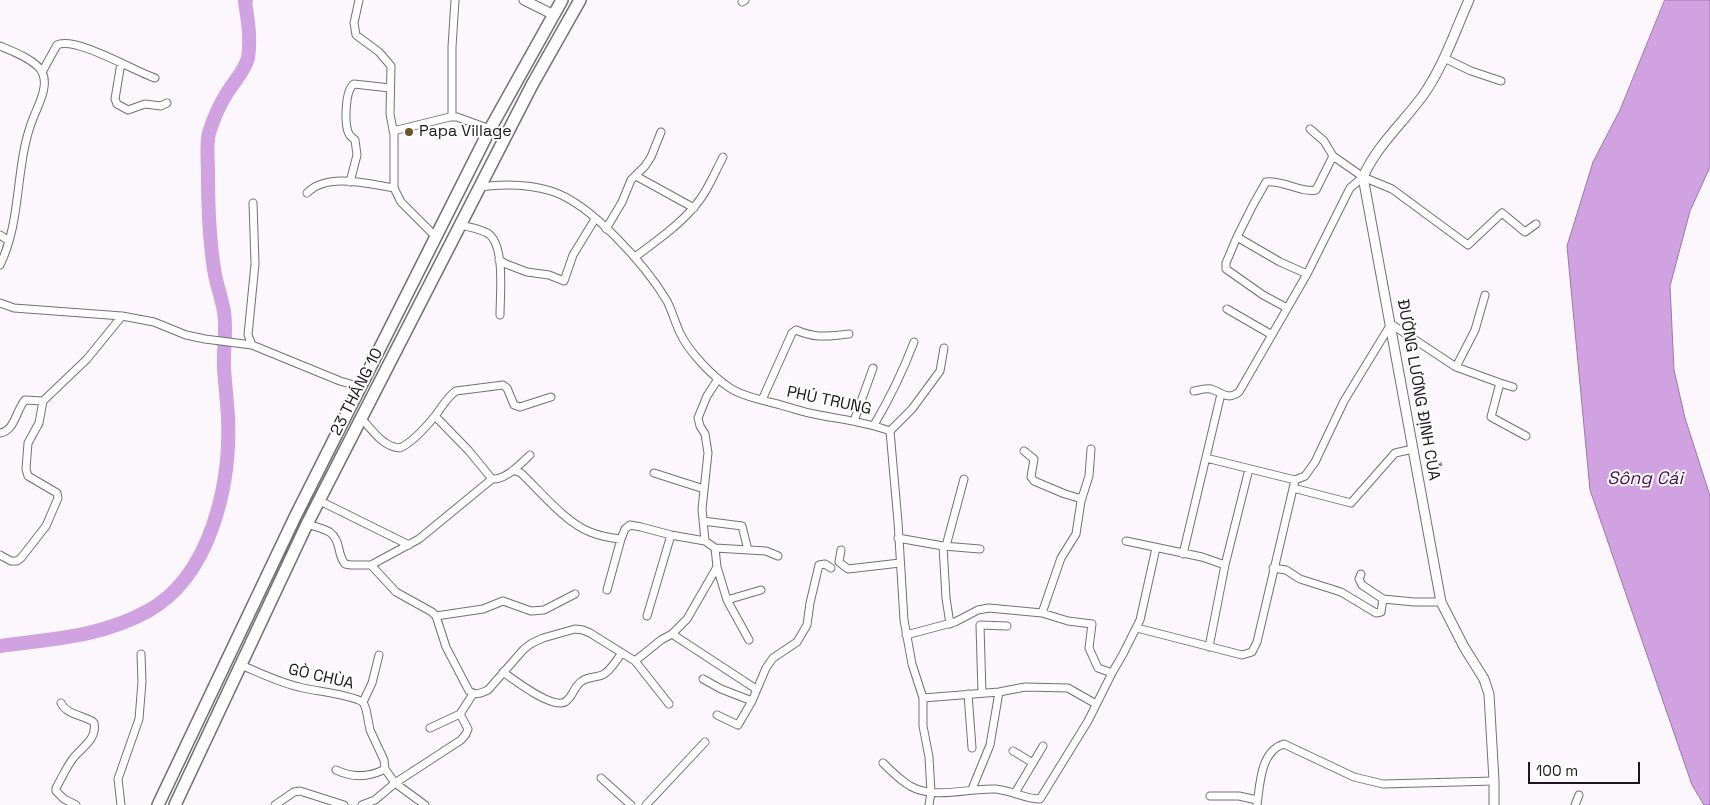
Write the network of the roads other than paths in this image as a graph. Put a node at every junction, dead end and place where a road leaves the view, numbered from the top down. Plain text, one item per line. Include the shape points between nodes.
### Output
1 (359, 0) edge
2 (455, 0) edge
3 (524, 0) edge
4 (562, 0) edge
5 (580, 0) edge
6 (1469, 0) edge
7 (554, 15) junction
8 (568, 22) junction
9 (0, 46) edge
10 (1444, 58) junction
11 (121, 63) junction
12 (42, 72) junction
13 (155, 78) dead end
14 (1501, 81) dead end
15 (390, 88) junction
16 (167, 103) dead end
17 (452, 117) junction
18 (490, 129) junction
19 (1310, 129) dead end
20 (393, 130) junction
21 (661, 132) dead end
22 (1332, 156) junction
23 (723, 157) dead end
24 (636, 176) junction
25 (1362, 177) junction
26 (350, 182) junction
27 (479, 187) junction
28 (394, 188) junction
29 (308, 193) dead end
30 (253, 203) dead end
31 (694, 208) junction
32 (595, 219) junction
33 (1536, 224) dead end
34 (460, 225) junction
35 (606, 229) junction
36 (0, 235) edge
37 (436, 237) junction
38 (1237, 237) junction
39 (9, 240) junction
40 (635, 256) junction
41 (499, 260) junction
42 (0, 265) edge
43 (1306, 274) junction
44 (1485, 295) dead end
45 (0, 303) edge
46 (1288, 308) junction
47 (1227, 309) dead end
48 (500, 315) dead end
49 (122, 316) junction
50 (1391, 324) junction
51 (849, 334) dead end
52 (1272, 335) junction
53 (914, 342) dead end
54 (252, 345) junction
55 (944, 348) dead end
56 (1456, 367) junction
57 (873, 368) dead end
58 (718, 379) junction
59 (1500, 383) junction
60 (361, 387) junction
61 (1513, 387) dead end
62 (1194, 391) dead end
63 (375, 394) junction
64 (1220, 394) junction
65 (551, 397) dead end
66 (762, 400) junction
67 (43, 401) junction
68 (434, 416) junction
69 (362, 419) junction
70 (854, 421) junction
71 (874, 424) junction
72 (890, 431) junction
73 (0, 433) edge
74 (1526, 436) dead end
75 (1091, 449) dead end
76 (1413, 449) junction
77 (1024, 450) dead end
78 (530, 455) dead end
79 (1206, 458) junction
80 (1248, 469) junction
81 (513, 470) junction
82 (654, 473) dead end
83 (964, 479) dead end
84 (492, 480) junction
85 (1294, 484) junction
86 (704, 489) junction
87 (1082, 499) junction
88 (320, 501) junction
89 (703, 521) junction
90 (307, 524) junction
91 (670, 535) junction
92 (898, 538) junction
93 (621, 539) junction
94 (705, 541) junction
95 (1126, 541) dead end
96 (409, 545) junction
97 (944, 546) junction
98 (715, 548) junction
99 (1156, 548) junction
100 (980, 549) dead end
101 (748, 550) junction
102 (841, 550) dead end
103 (1183, 554) junction
104 (0, 555) edge
105 (778, 556) dead end
106 (900, 563) junction
107 (1225, 564) junction
108 (371, 565) junction
109 (717, 568) junction
110 (831, 568) dead end
111 (1274, 568) junction
112 (1360, 574) dead end
113 (607, 590) dead end
114 (762, 590) dead end
115 (575, 594) dead end
116 (1383, 599) junction
117 (727, 600) junction
118 (1441, 602) junction
119 (1042, 613) junction
120 (436, 616) junction
121 (647, 616) dead end
122 (950, 624) junction
123 (1007, 626) dead end
124 (1137, 628) junction
125 (672, 634) junction
126 (906, 635) junction
127 (749, 640) dead end
128 (1209, 647) junction
129 (622, 653) junction
130 (141, 654) dead end
131 (379, 655) dead end
132 (635, 661) junction
133 (241, 665) junction
134 (503, 672) junction
135 (1112, 673) junction
136 (703, 679) dead end
137 (756, 689) junction
138 (999, 692) junction
139 (982, 693) junction
140 (473, 694) junction
141 (968, 694) junction
142 (923, 698) junction
143 (752, 701) junction
144 (363, 702) junction
145 (60, 703) dead end
146 (669, 704) dead end
147 (1096, 704) junction
148 (460, 714) junction
149 (717, 714) dead end
150 (430, 728) dead end
151 (705, 742) dead end
152 (1043, 746) dead end
153 (972, 748) dead end
154 (1013, 751) dead end
155 (883, 763) dead end
156 (1033, 763) junction
157 (385, 769) junction
158 (336, 770) dead end
159 (601, 778) dead end
160 (1494, 780) junction
161 (395, 783) junction
162 (972, 789) junction
163 (931, 792) junction
164 (1015, 793) junction
165 (1579, 795) dead end
166 (1210, 796) dead end
167 (1257, 802) edge
168 (76, 805) edge
169 (121, 805) edge
170 (158, 805) edge
171 (175, 805) edge
172 (275, 805) edge
173 (344, 805) edge
174 (362, 805) edge
175 (425, 805) edge
176 (632, 805) edge
177 (646, 805) edge
178 (929, 805) edge
179 (1494, 805) edge
180 (1575, 805) edge

1 - 15 street via 354,31 389,62 392,73
2 - 17 street
3 - 7 street
4 - 7 main road, 23 THÁNG 10
5 - 8 main road, 23 THÁNG 10
6 - 10 street
7 - 8 main road
7 - 18 main road, 23 THÁNG 10
8 - 27 main road, 23 THÁNG 10
9 - 12 street via 26,58
10 - 14 street
10 - 25 street via 1423,95 1377,151
11 - 12 street via 80,46 60,44
11 - 13 street
11 - 16 street via 117,104 128,110 145,104 161,106
12 - 39 street via 43,94 29,131
15 - 20 street
15 - 26 street via 354,84 349,89 346,101 348,130 355,140 357,155
17 - 18 street
17 - 20 street
18 - 37 main road, 23 THÁNG 10
19 - 22 street via 1324,141
20 - 28 street
21 - 24 street via 651,157
22 - 25 street
22 - 38 street via 1316,190 1266,182
23 - 31 street
24 - 31 street
24 - 35 street
25 - 33 street via 1392,189 1468,245 1502,213 1525,232
25 - 43 street via 1350,188
25 - 50 street, ĐƯỜNG LƯƠNG ĐỊNH CỦA
26 - 28 street
26 - 29 street via 328,181
27 - 32 street, PHÚ TRUNG via 527,186 553,191
27 - 34 main road, 23 THÁNG 10
28 - 37 street via 401,202
30 - 54 street via 255,264 248,335
31 - 40 street
32 - 35 street, PHÚ TRUNG
32 - 41 street via 572,255 564,281 527,272
34 - 41 street via 491,236
34 - 63 main road, 23 THÁNG 10
35 - 40 street, PHÚ TRUNG
36 - 39 street
37 - 60 main road, 23 THÁNG 10
38 - 43 street
38 - 46 street via 1226,269
39 - 42 street
40 - 58 street, PHÚ TRUNG via 666,300 688,347
41 - 48 street
43 - 46 street
44 - 56 street via 1475,330
45 - 49 street via 14,308
46 - 52 street
47 - 52 street
49 - 54 street via 154,322 205,340
49 - 67 street via 87,359
50 - 56 street
50 - 76 street, ĐƯỜNG LƯƠNG ĐỊNH CỦA
50 - 85 street via 1344,401 1315,462
51 - 66 street via 810,336 796,330 792,333
52 - 64 street via 1239,392 1226,397
53 - 71 street via 900,378
54 - 60 street
55 - 72 street via 940,371 912,409
56 - 59 street
57 - 70 street
58 - 66 street, PHÚ TRUNG via 740,394
58 - 86 street via 698,418 708,453
59 - 61 street
59 - 74 street via 1491,417
60 - 63 main road
60 - 170 main road, 23 THÁNG 10 via 295,517
62 - 64 street via 1207,389
63 - 69 main road, 23 THÁNG 10
64 - 79 street
65 - 68 street via 520,407 514,406 503,385 470,388 450,395
66 - 70 street, PHÚ TRUNG via 807,413
67 - 73 street via 25,400 10,429
67 - 104 street via 39,423 28,443 26,469 28,476 57,493 58,498 46,526 17,562
68 - 69 street via 400,448 385,444
68 - 84 street
69 - 88 main road, 23 THÁNG 10
70 - 71 street, PHÚ TRUNG
71 - 72 street, PHÚ TRUNG
72 - 92 street, PHÚ TRUNG
75 - 87 street via 1089,476
76 - 85 street via 1395,453 1351,503
76 - 118 street, ĐƯỜNG LƯƠNG ĐỊNH CỦA
77 - 87 street via 1034,459 1031,477 1034,480
78 - 81 street
79 - 80 street
79 - 103 street
80 - 85 street
80 - 107 street
81 - 84 street via 498,480
81 - 93 street via 521,473 578,526 598,536
82 - 86 street
83 - 97 street
84 - 96 street
85 - 111 street
86 - 89 street
87 - 119 street via 1076,534 1061,558
88 - 90 main road, 23 THÁNG 10
88 - 96 street
89 - 94 street
89 - 101 street via 742,526
90 - 108 street via 336,536 345,564
90 - 133 main road, 23 THÁNG 10
91 - 93 street via 630,525
91 - 94 street
91 - 121 street
92 - 97 street
92 - 106 street, PHÚ TRUNG
93 - 113 street
94 - 98 street
95 - 99 street
96 - 108 street
97 - 100 street
97 - 122 street
98 - 101 street
98 - 109 street
99 - 103 street
99 - 124 street
101 - 105 street via 766,551
102 - 106 street via 839,562 848,568
103 - 107 street
106 - 126 street, PHÚ TRUNG
107 - 128 street
108 - 120 street via 396,592
109 - 117 street
109 - 125 street via 687,619
110 - 137 street via 820,564 807,625 797,642 773,658
111 - 116 street via 1341,592 1376,613 1381,612
111 - 128 street via 1252,652 1242,655
112 - 116 street via 1362,585
114 - 117 street
115 - 120 street via 544,610 531,611 504,601 483,609
116 - 118 street
117 - 127 street
118 - 160 street, ĐƯỜNG LƯƠNG ĐỊNH CỦA via 1484,679 1489,694
119 - 122 street via 989,608
119 - 135 street via 1092,624 1089,648 1098,668
120 - 140 street via 446,647
122 - 126 street
123 - 139 street via 980,626
124 - 128 street
124 - 135 street
125 - 132 street
125 - 137 street
126 - 142 street, PHÚ TRUNG
129 - 132 street
129 - 134 street via 590,633 575,629 532,644
129 - 134 street via 605,674 579,683 566,702 560,703 526,688
130 - 169 street via 139,718 118,779
131 - 144 street
132 - 146 street
133 - 144 street, GÒ CHÙA via 280,682
133 - 171 main road, 23 THÁNG 10
134 - 140 street via 488,690
135 - 147 street
136 - 143 street
137 - 143 street
138 - 139 street
138 - 147 street via 1025,687 1068,688
138 - 162 street via 990,745
139 - 141 street
140 - 148 street
141 - 142 street
141 - 153 street
142 - 163 street, PHÚ TRUNG
143 - 149 street via 738,725
144 - 157 street, GÒ CHÙA
145 - 168 street via 68,711 92,720 95,727 89,743 75,756 56,788 59,795
147 - 164 street via 1040,799
148 - 150 street
148 - 161 street via 468,729 466,734
151 - 177 street
152 - 156 street
154 - 156 street
155 - 163 street via 909,786
156 - 164 street
157 - 158 street via 362,776
157 - 161 street, GÒ CHÙA
159 - 176 street
160 - 167 street via 1383,784 1354,777 1284,744 1272,751 1266,762
160 - 179 street, ĐƯỜNG LƯƠNG ĐỊNH CỦA
161 - 174 street via 375,800
161 - 175 street, GÒ CHÙA
162 - 163 street
162 - 164 street
163 - 178 street, PHÚ TRUNG
165 - 180 street
166 - 167 street via 1239,796
172 - 173 street via 300,791

